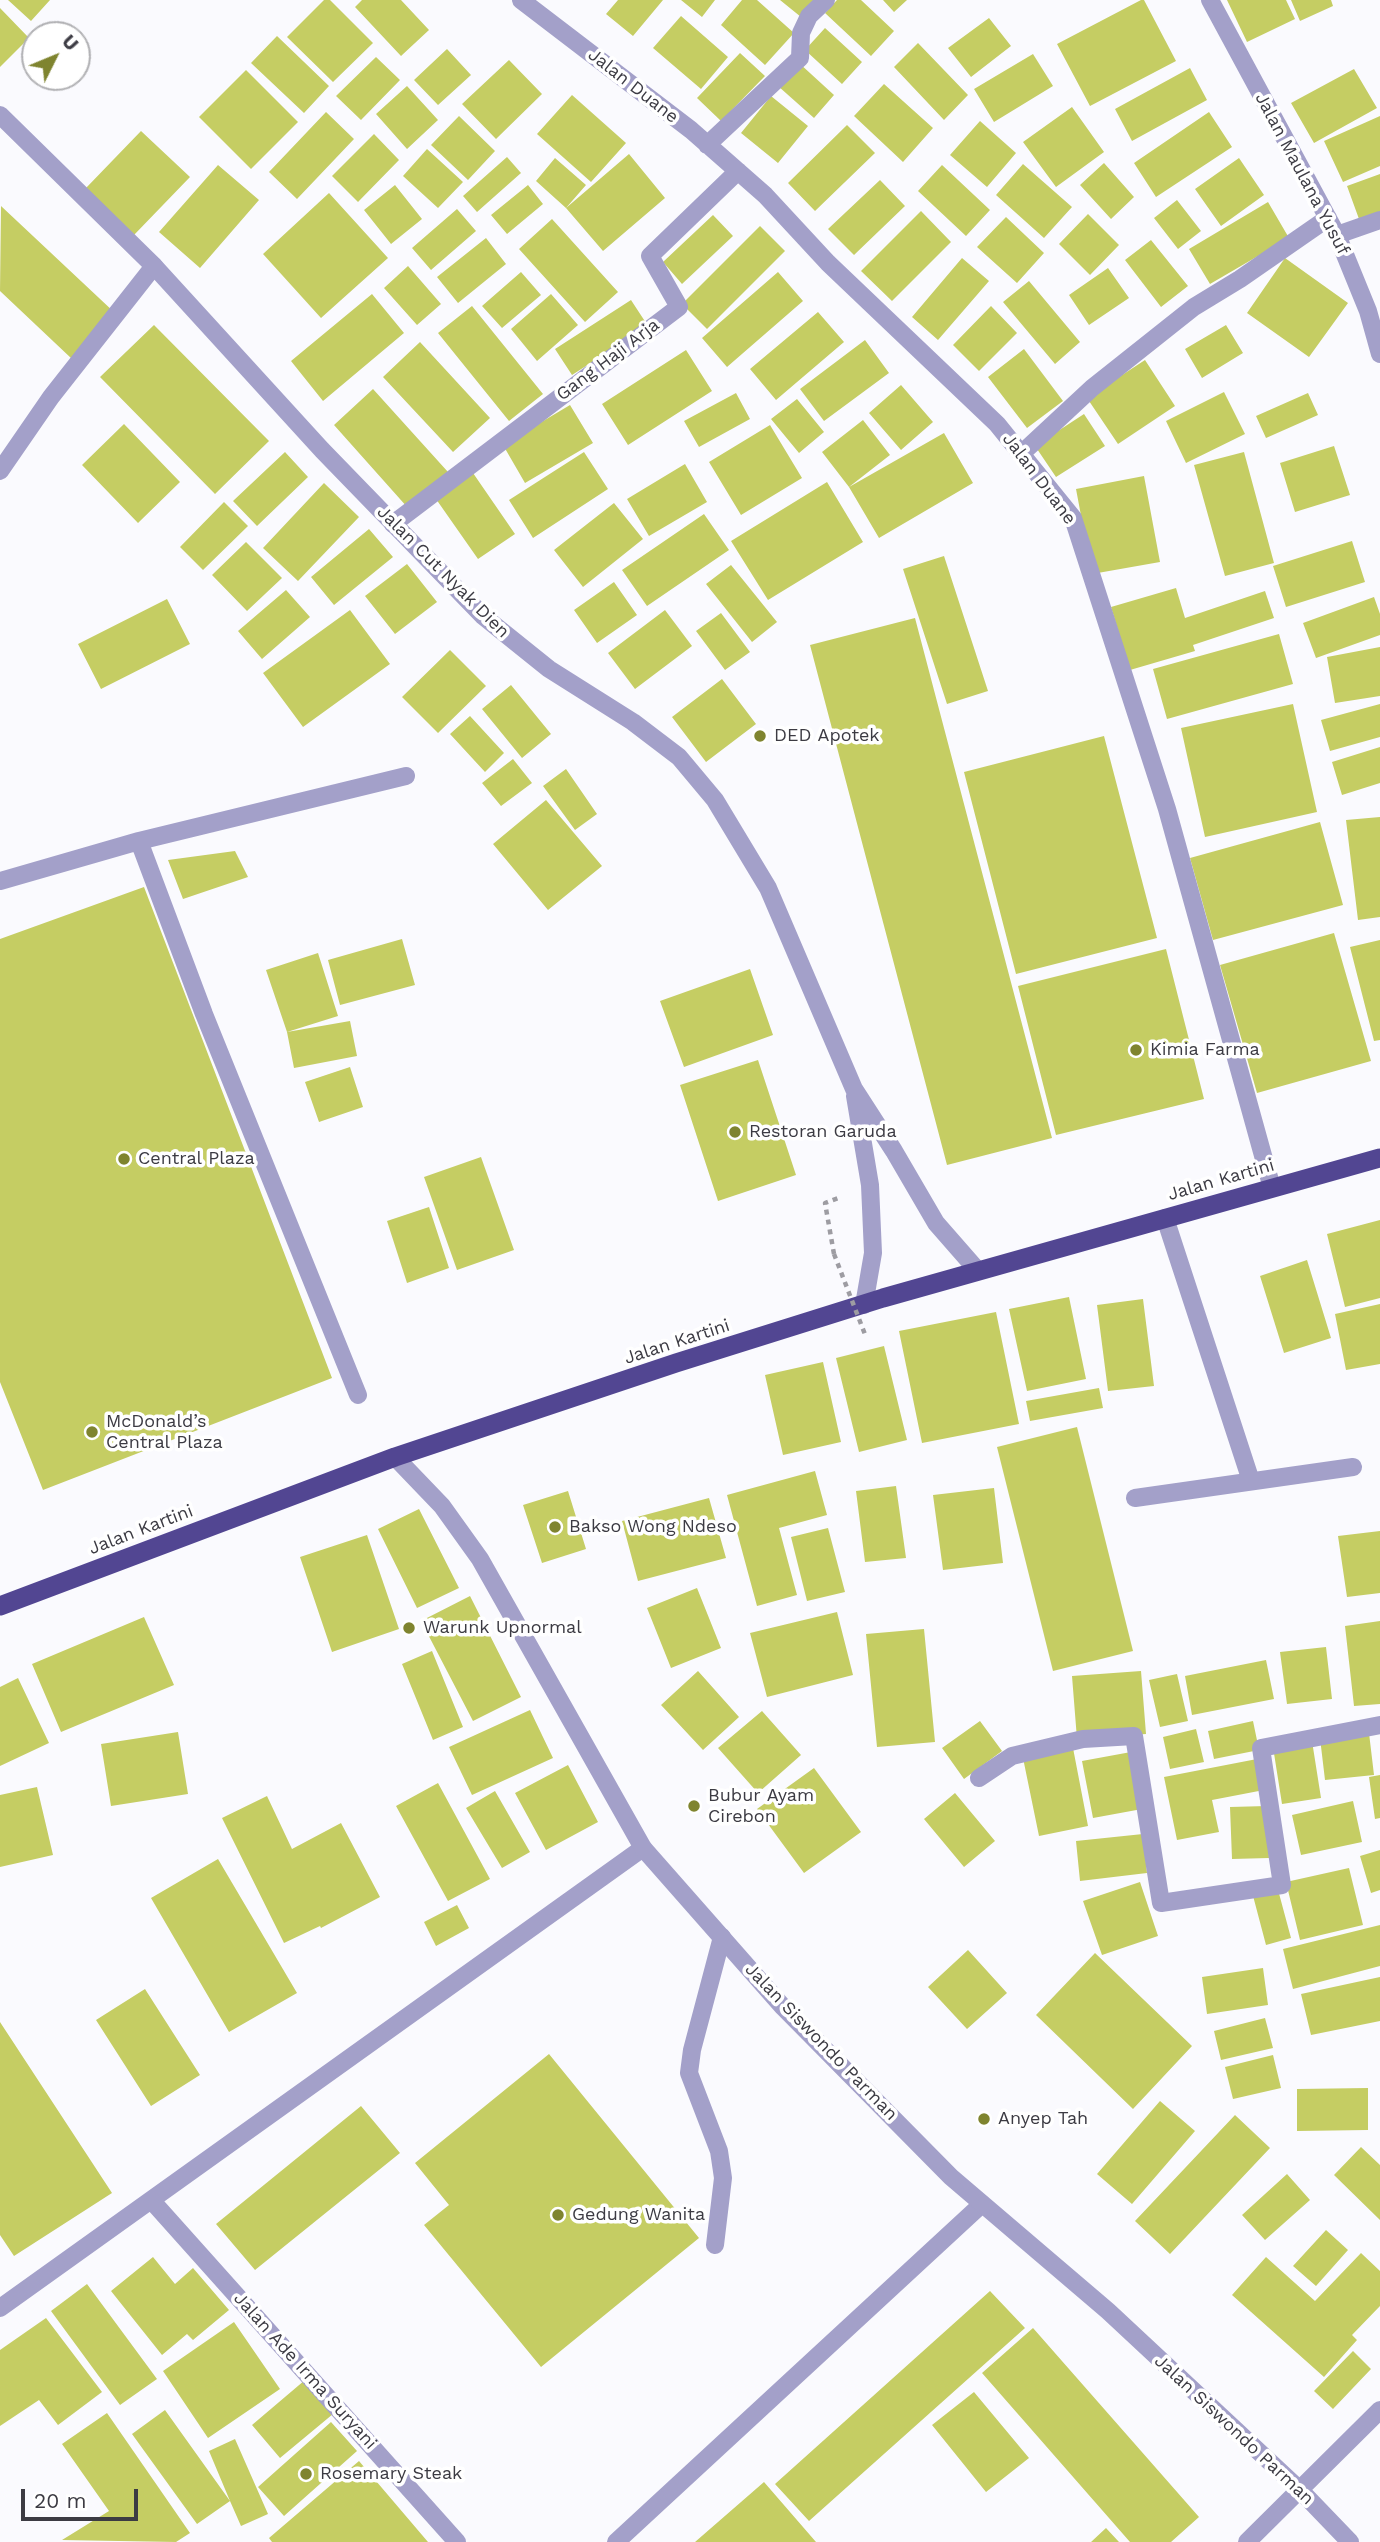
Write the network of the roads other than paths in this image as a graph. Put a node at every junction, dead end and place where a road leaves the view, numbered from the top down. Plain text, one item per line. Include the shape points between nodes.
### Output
1 (522, 0) edge
2 (826, 0) edge
3 (1210, 0) edge
4 (0, 115) edge
5 (707, 145) junction
6 (738, 171) junction
7 (1328, 218) junction
8 (1380, 220) edge
9 (1337, 234) junction
10 (154, 266) junction
11 (1380, 354) edge
12 (1021, 454) junction
13 (0, 471) edge
14 (393, 524) junction
15 (406, 776) dead end
16 (139, 841) junction
17 (0, 881) edge
18 (854, 1089) junction
19 (1380, 1158) edge
20 (1272, 1188) junction
21 (1165, 1218) junction
22 (978, 1271) junction
23 (864, 1304) junction
24 (358, 1395) dead end
25 (395, 1457) junction
26 (1353, 1467) dead end
27 (1251, 1481) junction
28 (1135, 1498) dead end
29 (0, 1606) edge
30 (1380, 1725) edge
31 (979, 1777) dead end
32 (643, 1848) junction
33 (722, 1937) junction
34 (152, 2201) junction
35 (982, 2204) junction
36 (715, 2245) dead end
37 (0, 2308) edge
38 (1380, 2410) edge
39 (1300, 2490) junction
40 (457, 2542) edge
41 (615, 2542) edge
42 (1247, 2542) edge
43 (1350, 2542) edge

1 - 5 street, Jalan Duane
2 - 5 street via 809,16 801,33 800,58
3 - 7 street, Jalan Maulana Yusuf
4 - 10 street, Jalan Cut Nyak Dien
5 - 6 street, Jalan Duane
6 - 12 street, Jalan Duane via 997,424
6 - 14 street, Gang Haji Arja via 650,257 679,307
7 - 9 street, Jalan Maulana Yusuf
7 - 12 street via 1185,314 1092,388
8 - 9 street
9 - 11 street, Jalan Maulana Yusuf
10 - 13 street via 51,397
10 - 14 street, Jalan Cut Nyak Dien
12 - 20 street, Jalan Duane via 1073,518 1167,809
14 - 18 street, Jalan Cut Nyak Dien via 482,616 549,669 679,757 715,800 768,888
15 - 16 street
16 - 17 street
16 - 24 street
18 - 22 street, Jalan Cut Nyak Dien via 936,1223
18 - 23 street, Jalan Cut Nyak Dien via 870,1185 873,1253
19 - 20 highway, Jalan Kartini
20 - 21 highway, Jalan Kartini
21 - 22 highway, Jalan Kartini
21 - 27 street
22 - 23 highway, Jalan Kartini
23 - 25 highway, Jalan Kartini
25 - 29 highway, Jalan Kartini
25 - 32 street, Jalan Siswondo Parman via 442,1506 480,1559
26 - 27 street
27 - 28 street
30 - 31 street via 1261,1748 1282,1885 1161,1903 1133,1736 1083,1739 1012,1756
32 - 33 street, Jalan Siswondo Parman
32 - 34 street
33 - 35 street, Jalan Siswondo Parman via 783,2007
33 - 36 street via 689,2073 721,2164
34 - 37 street
34 - 40 street, Jalan Ade Irma Suryani
35 - 39 street, Jalan Siswondo Parman via 1108,2311
35 - 41 street
38 - 39 street
39 - 42 street
39 - 43 street, Jalan Siswondo Parman

